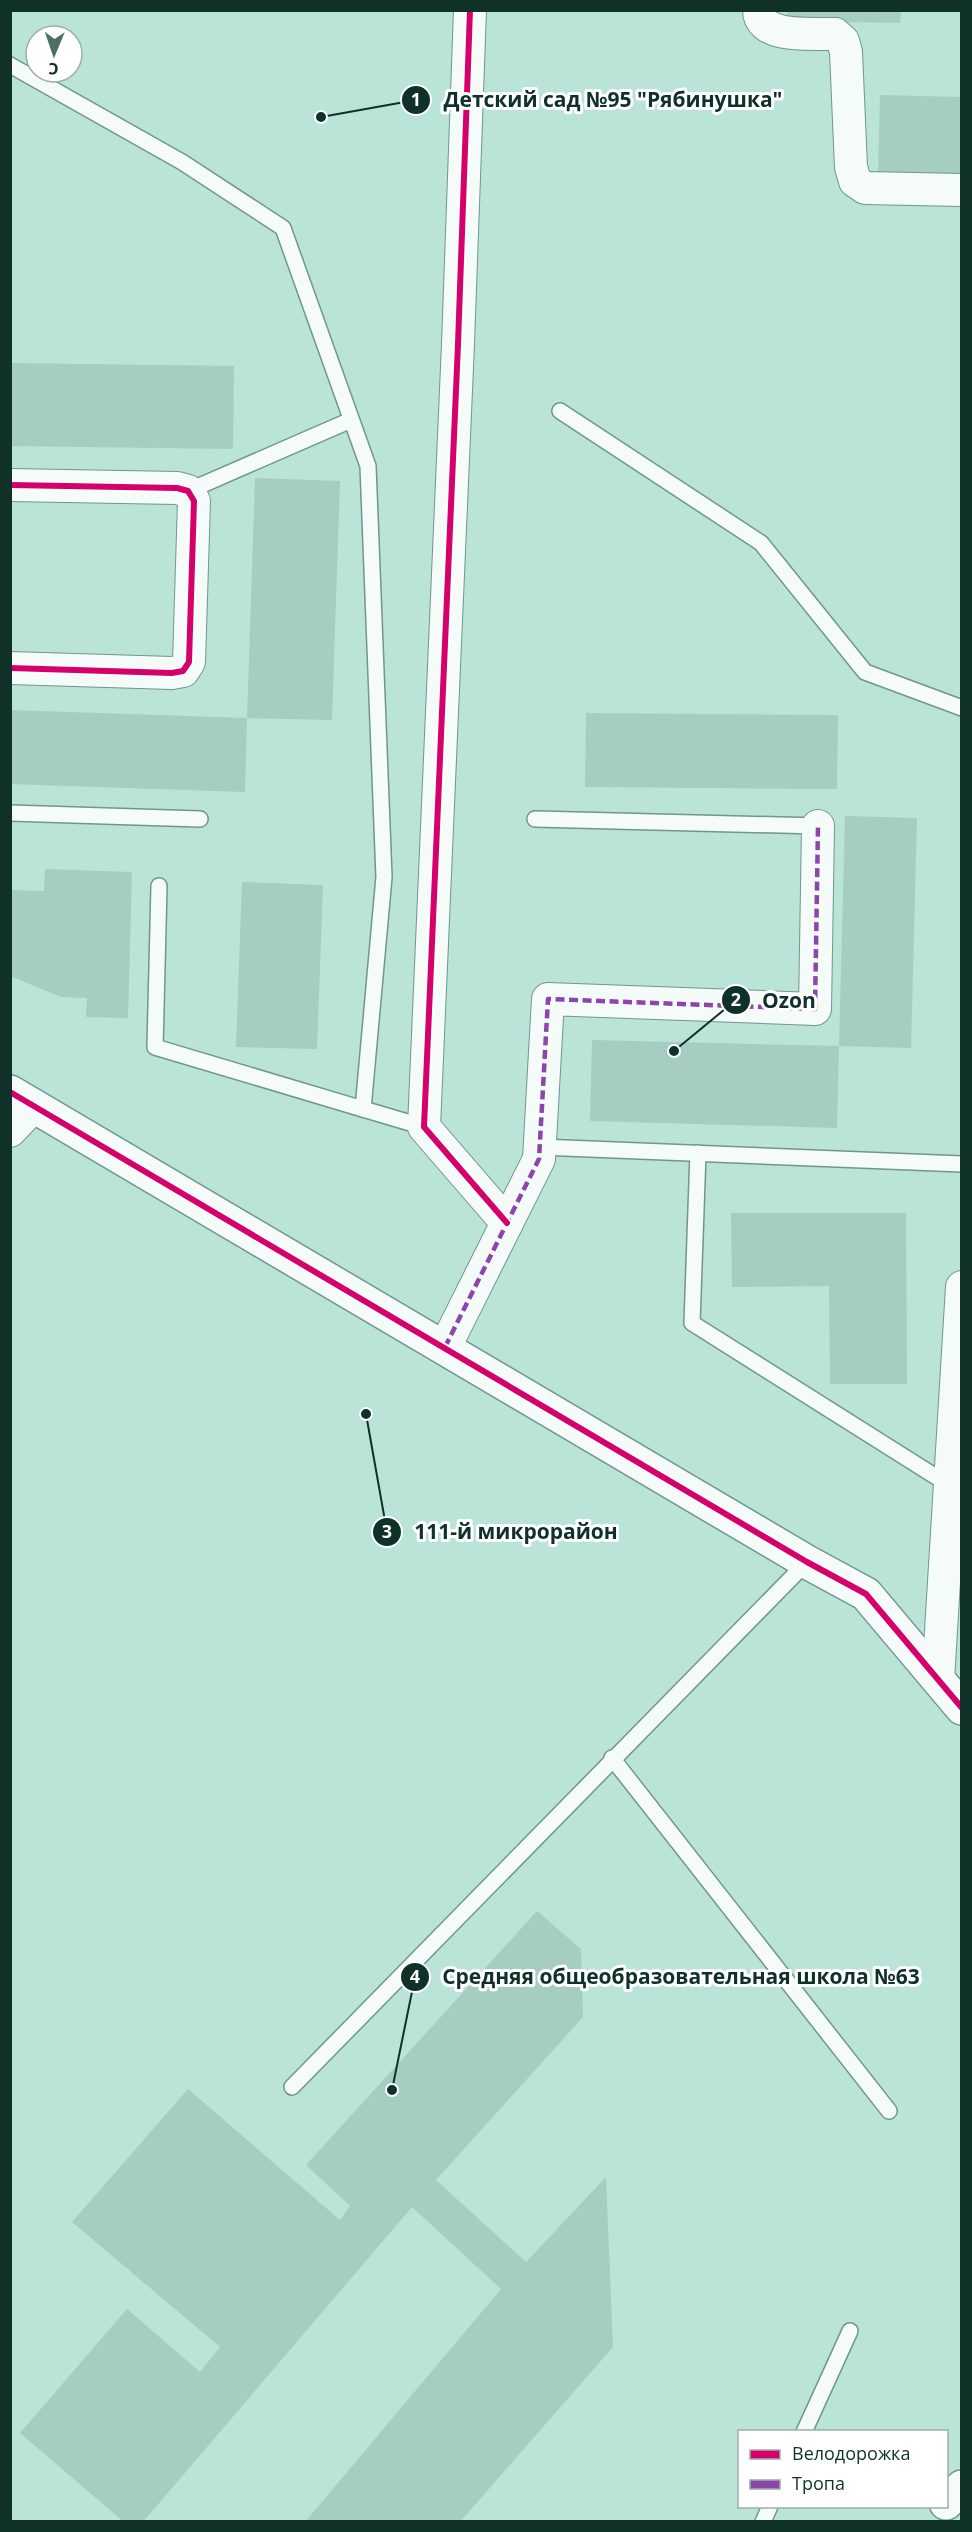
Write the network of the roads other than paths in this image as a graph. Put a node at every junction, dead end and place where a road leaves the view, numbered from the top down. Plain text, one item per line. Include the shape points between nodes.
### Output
1 (470, 10) edge
2 (759, 10) edge
3 (10, 65) edge
4 (962, 189) edge
5 (560, 411) dead end
6 (351, 420) junction
7 (10, 485) edge
8 (188, 491) junction
9 (10, 668) edge
10 (962, 708) edge
11 (10, 813) edge
12 (200, 819) dead end
13 (535, 819) dead end
14 (818, 826) joint
15 (159, 886) dead end
16 (22, 1099) edge
17 (363, 1109) junction
18 (424, 1127) junction
19 (10, 1131) edge
20 (540, 1147) junction
21 (698, 1153) junction
22 (962, 1164) edge
23 (507, 1223) junction
24 (962, 1287) edge
25 (445, 1347) junction
26 (949, 1485) junction
27 (807, 1562) junction
28 (938, 1680) junction
29 (962, 1708) edge
30 (612, 1758) junction
31 (292, 2087) dead end
32 (889, 2111) dead end
33 (850, 2331) dead end
34 (805, 2430) edge
35 (962, 2487) edge
36 (948, 2501) edge
37 (769, 2508) edge
38 (941, 2508) edge
39 (763, 2522) edge
40 (928, 2522) edge

1 - 18 street
2 - 4 street via 764,24 774,32 835,34 843,41 855,181 865,188
3 - 6 lane via 182,162 283,228
5 - 10 lane via 761,543 865,672
6 - 8 lane
6 - 17 lane via 368,466 384,877
7 - 8 street
8 - 9 street via 194,501 189,662 183,671 172,674
11 - 12 lane
13 - 14 lane
14 - 20 street via 815,1009 548,999
15 - 17 lane via 154,1047
16 - 19 street
16 - 25 street
17 - 18 lane
18 - 23 street
20 - 21 lane
20 - 23 street via 539,1159
21 - 22 lane
21 - 26 lane via 692,1323
23 - 25 street
24 - 26 street
25 - 27 street
26 - 28 street
27 - 28 street via 866,1594
27 - 30 lane
28 - 29 street
30 - 31 lane
30 - 32 lane
33 - 34 lane
35 - 36 street
37 - 39 lane
38 - 40 street

